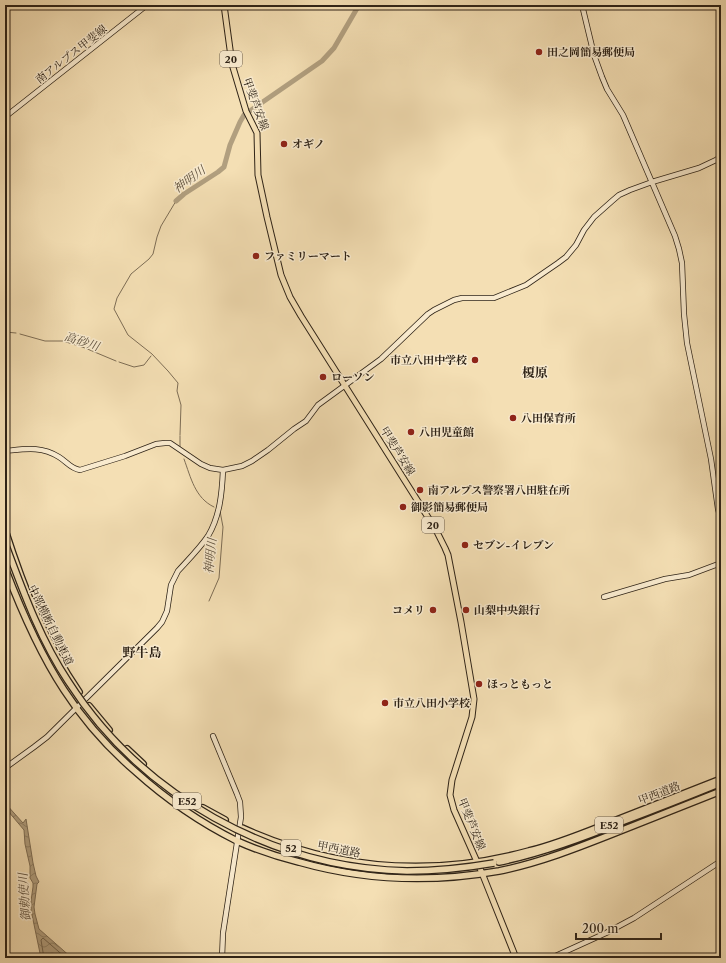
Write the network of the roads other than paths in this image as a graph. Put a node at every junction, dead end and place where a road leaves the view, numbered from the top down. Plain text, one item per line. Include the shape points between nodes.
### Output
1 (147, 5) edge
2 (224, 5) edge
3 (582, 5) edge
4 (5, 117) edge
5 (721, 156) edge
6 (652, 182) junction
7 (345, 385) junction
8 (5, 450) edge
9 (223, 470) junction
10 (721, 520) edge
11 (5, 530) edge
12 (5, 543) edge
13 (721, 563) edge
14 (5, 568) edge
15 (604, 597) dead end
16 (85, 700) junction
17 (76, 708) junction
18 (213, 736) dead end
19 (5, 768) edge
20 (721, 781) edge
21 (721, 791) edge
22 (240, 827) junction
23 (237, 841) junction
24 (721, 861) edge
25 (477, 862) junction
26 (482, 873) junction
27 (222, 958) edge
28 (516, 958) edge
29 (551, 958) edge

1 - 4 street, 南アルプス甲斐線
2 - 7 main road, 甲斐芦安線 / 20 via 232,64 246,111 257,132 258,175 281,275 294,303
3 - 6 street via 600,73 623,115
5 - 6 street via 698,168
6 - 7 street via 612,200 594,217 566,257 530,283 494,298 462,298 434,310 381,359
6 - 10 street via 675,236 682,263 687,343 712,459
7 - 9 street via 318,405 306,421 252,461
7 - 25 main road, 甲斐芦安線 / 20 via 436,530 448,555 474,699 472,717 452,780 450,795
8 - 9 street via 44,450 80,470 156,444 170,443 201,464
9 - 16 street via 216,519 208,536 175,576 162,622
11 - 16 highway, 甲西道路 / 52 via 20,575 43,629
12 - 20 highway, 中部横断自動車道 / E52, bridge via 40,632 58,665 78,697 118,744 169,789 200,810 231,827 299,854 370,868 407,871 494,863 522,858 587,836
13 - 15 street via 689,575 665,579
14 - 17 highway, 甲西道路 / 52 via 41,651
16 - 17 street
16 - 22 highway, 甲西道路 / 52 via 117,739 156,775 200,806
17 - 19 street via 47,737
17 - 23 highway, 甲西道路 / 52 via 120,758 155,789
18 - 22 street via 238,794 241,809
20 - 25 highway, 甲西道路 / 52 via 569,838 529,851
21 - 26 highway, 甲西道路 / 52 via 564,853
22 - 23 street
22 - 25 highway, 甲西道路 / 52 via 317,855 367,864 425,867
23 - 26 highway, 甲西道路 / 52 via 290,860 379,878 446,878
23 - 27 street via 223,933
24 - 29 street via 620,926
25 - 26 main road, 甲斐芦安線 / 20
26 - 28 main road, 甲斐芦安線 / 20

